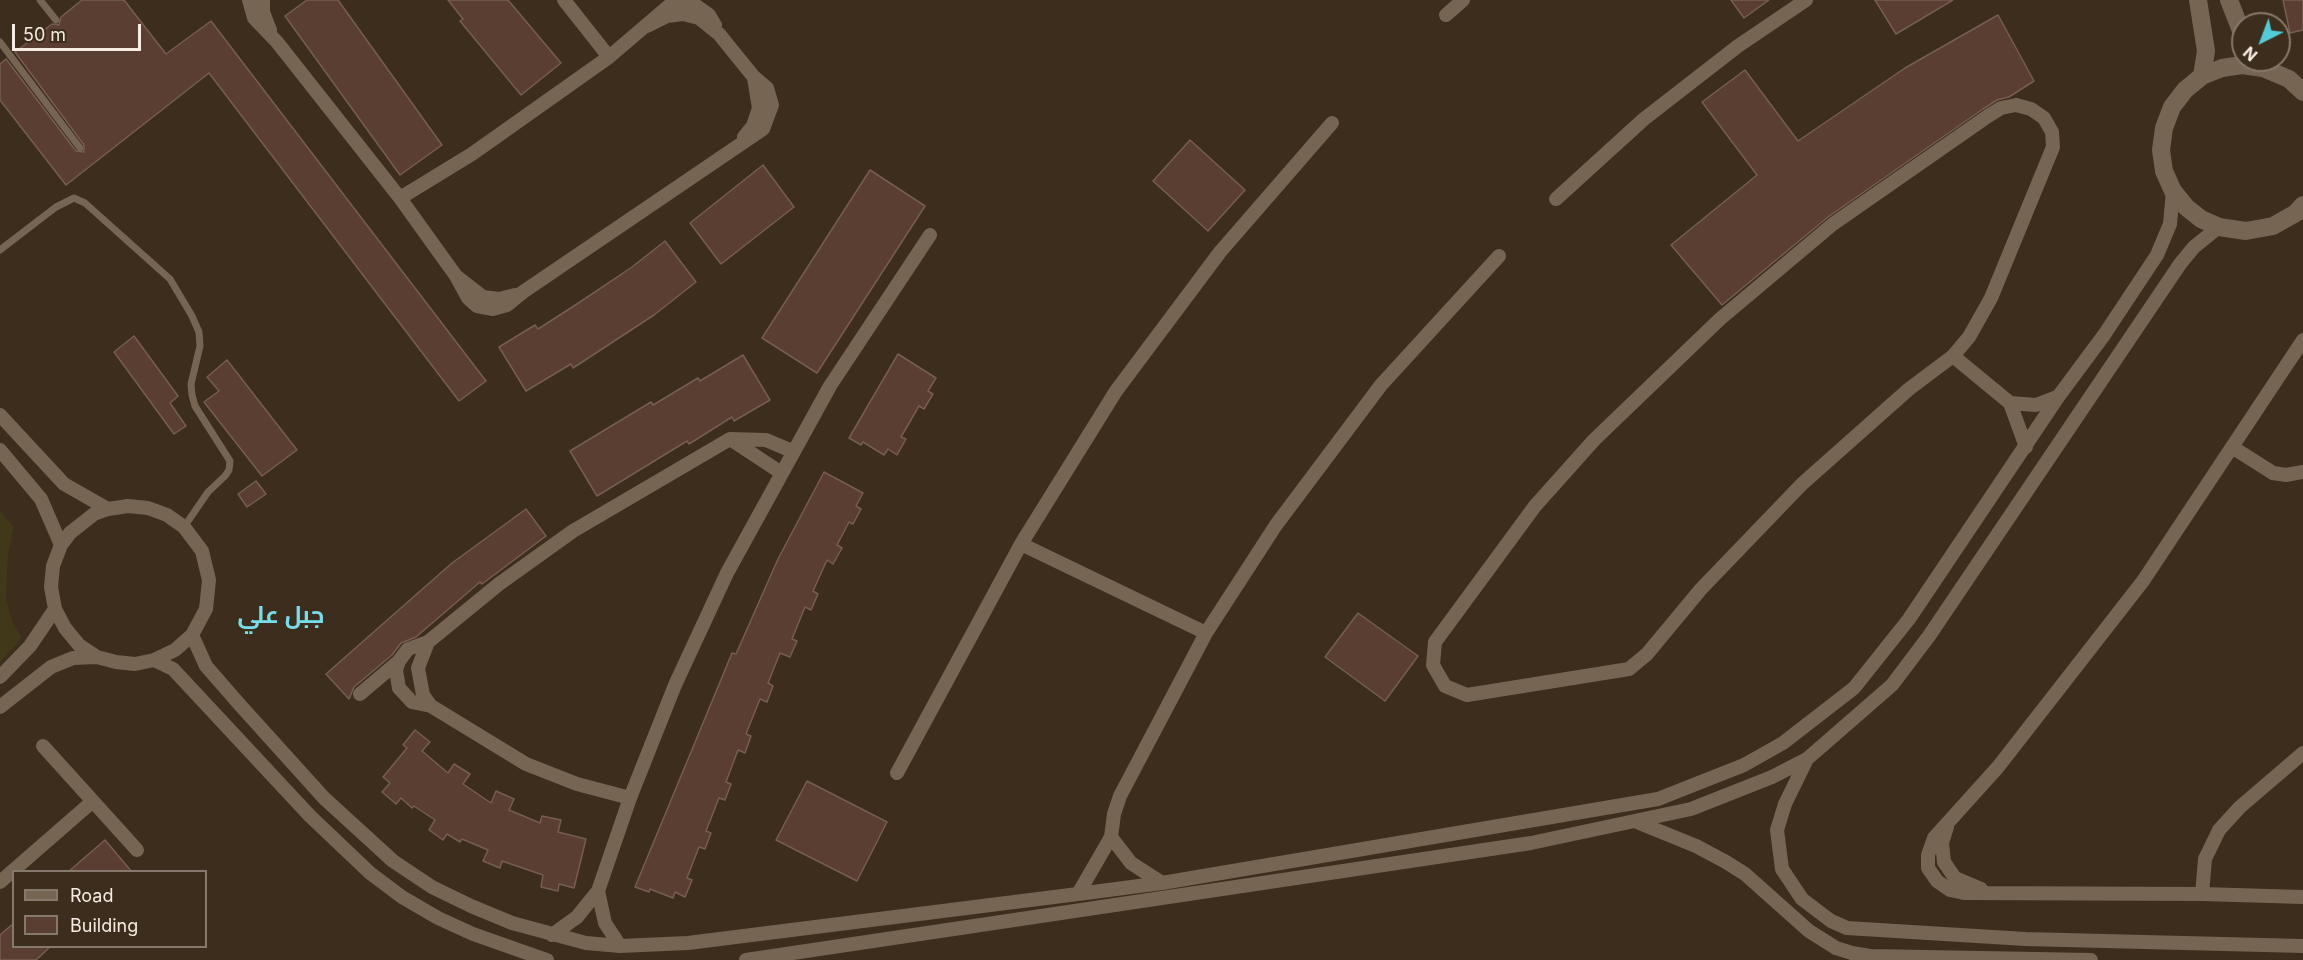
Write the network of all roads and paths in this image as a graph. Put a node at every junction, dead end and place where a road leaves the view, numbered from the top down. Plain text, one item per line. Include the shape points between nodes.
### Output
1 (40, 0) edge
2 (249, 0) edge
3 (263, 0) edge
4 (564, 0) edge
5 (1463, 0) edge
6 (1806, 0) edge
7 (2198, 0) edge
8 (1446, 15) dead end
9 (56, 20) dead end
10 (0, 42) edge
11 (277, 42) junction
12 (609, 57) junction
13 (2231, 67) edge
14 (2275, 72) edge
15 (2202, 76) junction
16 (2303, 92) edge
17 (1332, 123) dead end
18 (80, 148) dead end
19 (2173, 191) junction
20 (400, 198) junction
21 (1556, 199) dead end
22 (2303, 205) edge
23 (2219, 227) junction
24 (930, 235) dead end
25 (0, 250) edge
26 (1498, 256) dead end
27 (2303, 340) edge
28 (1953, 356) junction
29 (2058, 397) junction
30 (2010, 403) junction
31 (0, 415) edge
32 (730, 439) junction
33 (2026, 447) junction
34 (2232, 447) junction
35 (0, 450) edge
36 (792, 451) junction
37 (780, 472) junction
38 (2303, 472) edge
39 (108, 509) junction
40 (184, 527) junction
41 (1021, 544) junction
42 (61, 546) junction
43 (55, 609) junction
44 (1206, 633) junction
45 (192, 635) junction
46 (428, 642) junction
47 (97, 657) junction
48 (154, 660) junction
49 (399, 661) junction
50 (0, 677) edge
51 (360, 694) dead end
52 (430, 706) junction
53 (0, 707) edge
54 (43, 746) dead end
55 (2303, 753) edge
56 (1807, 759) junction
57 (897, 773) dead end
58 (630, 798) junction
59 (93, 801) junction
60 (1637, 822) junction
61 (1111, 837) junction
62 (137, 849) dead end
63 (14, 870) edge
64 (12, 872) edge
65 (0, 882) edge
66 (1162, 883) junction
67 (598, 891) junction
68 (1078, 894) junction
69 (2202, 894) junction
70 (2303, 897) edge
71 (552, 935) junction
72 (620, 946) junction
73 (2303, 946) edge
74 (1836, 948) junction
75 (1891, 958) edge
76 (547, 960) edge
77 (746, 960) edge
78 (1845, 960) edge
79 (2091, 960) edge

1 - 9 lane
2 - 11 street via 254,18
3 - 11 street via 264,17
4 - 12 street
5 - 8 street
6 - 21 street via 1738,46 1644,119
7 - 15 street via 2206,51
10 - 18 lane
11 - 20 street
12 - 20 street via 472,154
12 - 20 street via 647,26 668,16 699,18 719,34 753,76 759,108 753,126 736,146 661,200 523,292 500,299 483,297 456,276
13 - 15 street
14 - 16 street
15 - 19 street via 2172,107 2164,128 2161,150 2164,171
17 - 41 street via 1166,321 1068,464
19 - 23 street via 2201,219
19 - 29 street via 2170,224 2157,255
22 - 23 street via 2272,226 2246,231
23 - 56 street via 2180,264 1892,685
24 - 36 street
25 - 40 lane via 74,198 85,203 170,279 199,332 200,346 191,384 195,406 230,461 225,476 208,492
26 - 44 street via 1417,344 1327,454
27 - 34 street
28 - 28 street via 1991,298 2049,162 2052,132 2044,118 2031,109 2016,105 2001,108 1833,224 1775,270 1656,380 1594,440 1535,506 1482,577 1435,642 1432,659 1437,676 1445,686 1467,695 1629,669 1802,484 1909,389
28 - 30 street
29 - 30 street via 2036,405
29 - 33 street
30 - 33 street
31 - 39 street via 64,484
32 - 36 street via 766,440
32 - 37 street
32 - 46 street via 573,531
33 - 66 street via 1909,619 1854,688 1783,743 1744,765 1658,800
34 - 38 street via 2273,473
34 - 69 street via 2144,581 2039,716 1948,824 1942,853 1949,871 1964,883 1991,892
35 - 42 street via 41,499
36 - 37 street
37 - 58 street via 675,685
39 - 40 street via 148,508
39 - 42 street via 81,523
40 - 45 street via 202,551 209,580 206,609
41 - 44 street
41 - 57 street
42 - 43 street via 53,566
43 - 47 street via 79,645
43 - 50 street via 30,646
44 - 61 street via 1120,796
45 - 48 street via 175,650
45 - 71 street via 199,656 213,675 324,798 378,849 432,887 512,923
46 - 49 street via 414,645
46 - 52 street via 418,668
47 - 48 street via 126,663
47 - 53 street via 74,658 51,667
48 - 76 street via 173,669 195,689 310,816 378,879 438,918
49 - 51 street
49 - 52 street via 397,679 405,696 421,706
52 - 58 street via 526,764 577,784
54 - 59 street
55 - 69 street via 2218,830 2205,859
56 - 60 street via 1691,809
56 - 73 street via 1777,830 1782,869 1791,885 1816,911 1847,928 2025,939
58 - 67 street
59 - 62 street
59 - 63 street
60 - 74 street via 1725,861 1745,874 1794,920
60 - 77 street via 1531,843
61 - 66 street via 1131,863
61 - 68 street
64 - 65 street
66 - 68 street
67 - 71 street via 577,917
67 - 72 street via 605,923
68 - 72 street via 688,943
69 - 70 street
71 - 72 street
74 - 75 street
74 - 78 street
75 - 79 street

